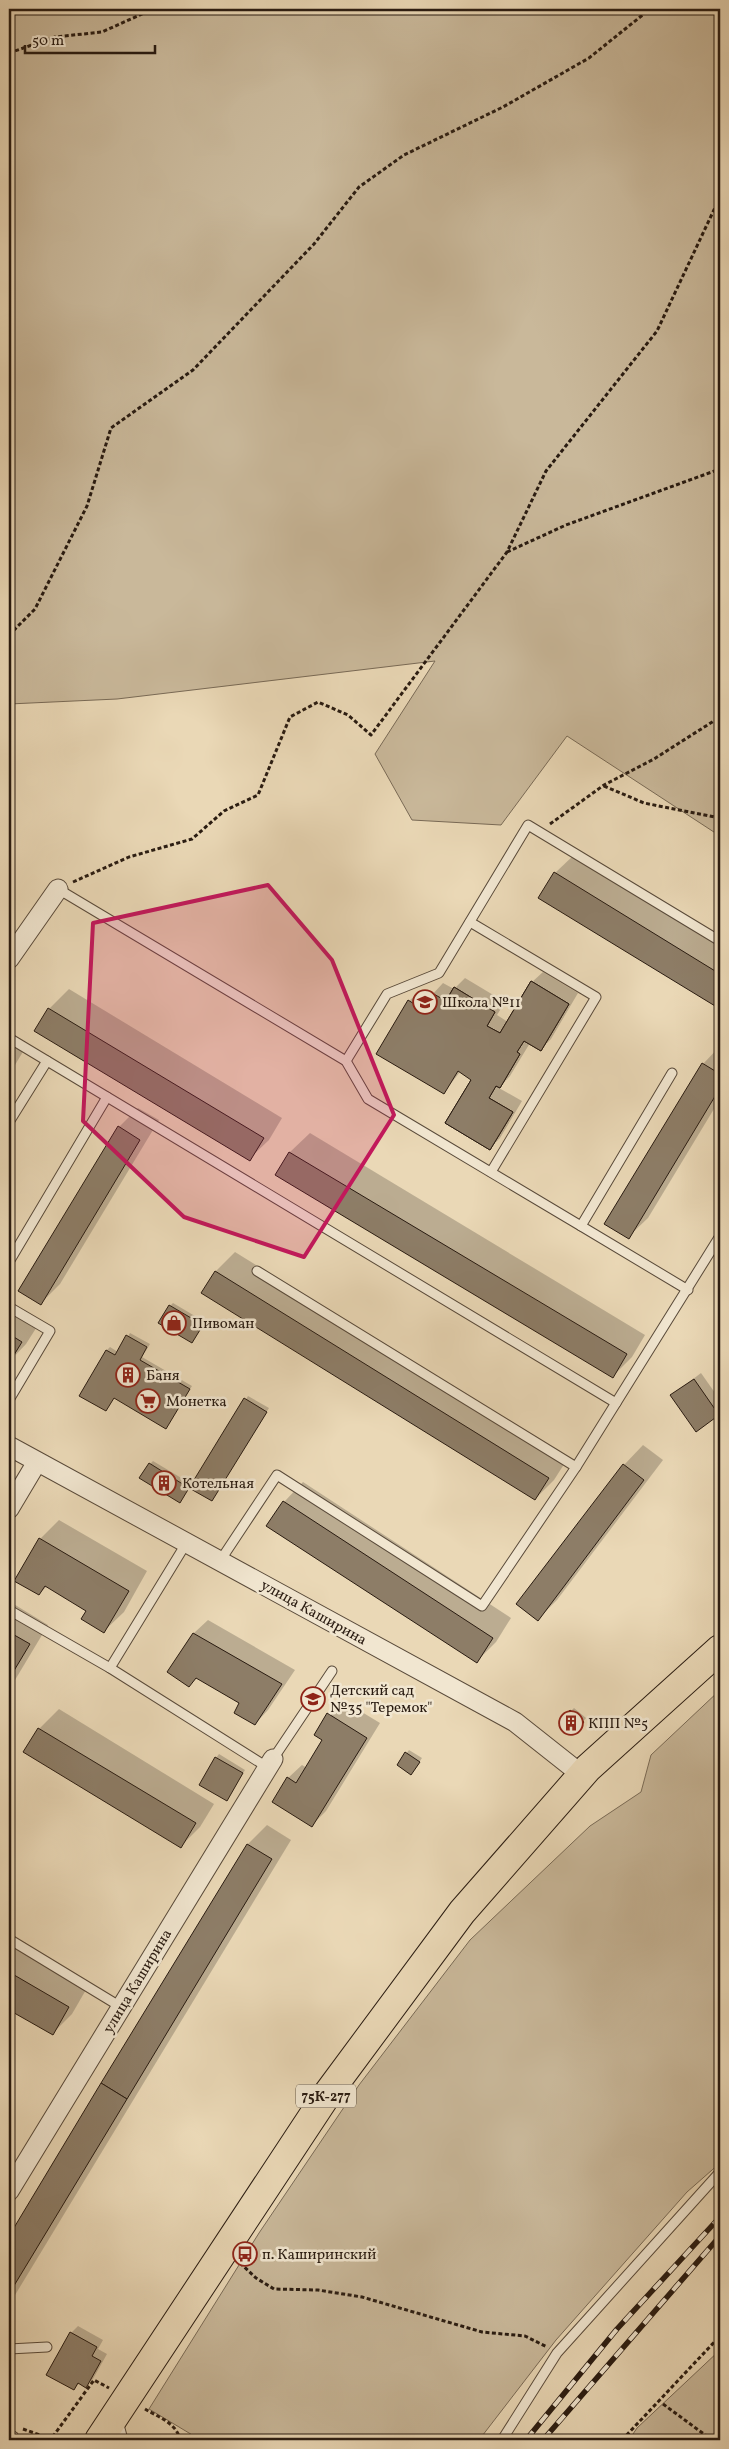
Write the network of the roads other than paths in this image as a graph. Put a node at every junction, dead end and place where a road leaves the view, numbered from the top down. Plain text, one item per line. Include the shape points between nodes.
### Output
1 (58, 889) joint
2 (470, 922) junction
3 (720, 941) edge
4 (9, 959) edge
5 (9, 1038) edge
6 (47, 1061) junction
7 (346, 1061) junction
8 (672, 1073) dead end
9 (107, 1097) junction
10 (9, 1122) edge
11 (491, 1172) junction
12 (581, 1226) junction
13 (720, 1236) edge
14 (9, 1262) edge
15 (258, 1271) dead end
16 (688, 1290) junction
17 (9, 1307) edge
18 (9, 1400) edge
19 (616, 1403) junction
20 (9, 1446) edge
21 (37, 1462) junction
22 (576, 1467) junction
23 (9, 1509) edge
24 (188, 1542) junction
25 (220, 1561) junction
26 (9, 1610) edge
27 (720, 1648) edge
28 (110, 1668) junction
29 (332, 1671) dead end
30 (270, 1763) junction
31 (582, 1775) junction
32 (9, 1940) edge
33 (121, 2007) junction
34 (720, 2172) edge
35 (9, 2191) edge
36 (47, 2347) dead end
37 (9, 2350) edge
38 (119, 2428) edge
39 (100, 2440) edge
40 (502, 2440) edge

1 - 4 street
1 - 7 lane
2 - 3 lane via 528,825
2 - 7 lane via 439,974 386,994
2 - 11 lane via 596,997
5 - 6 lane
6 - 9 lane
6 - 10 lane
7 - 11 lane via 368,1099
8 - 12 lane
9 - 14 lane
9 - 19 lane
11 - 12 lane
12 - 16 lane
13 - 16 lane
15 - 22 lane
16 - 19 lane
17 - 18 lane via 50,1331
19 - 22 lane
20 - 21 street, улица Каширина
21 - 23 street
21 - 24 street, улица Каширина
22 - 25 lane via 482,1606 278,1475
24 - 25 street, улица Каширина
24 - 28 lane
25 - 31 street, улица Каширина via 516,1722
26 - 28 lane
27 - 31 main road, 75К-277
28 - 30 lane
29 - 30 lane, улица Каширина
30 - 33 street, улица Каширина
31 - 38 main road, 75К-277 via 462,1912 328,2093
32 - 33 lane
33 - 35 street, улица Каширина
34 - 40 lane via 557,2353
36 - 37 lane
38 - 39 main road, 75К-277

